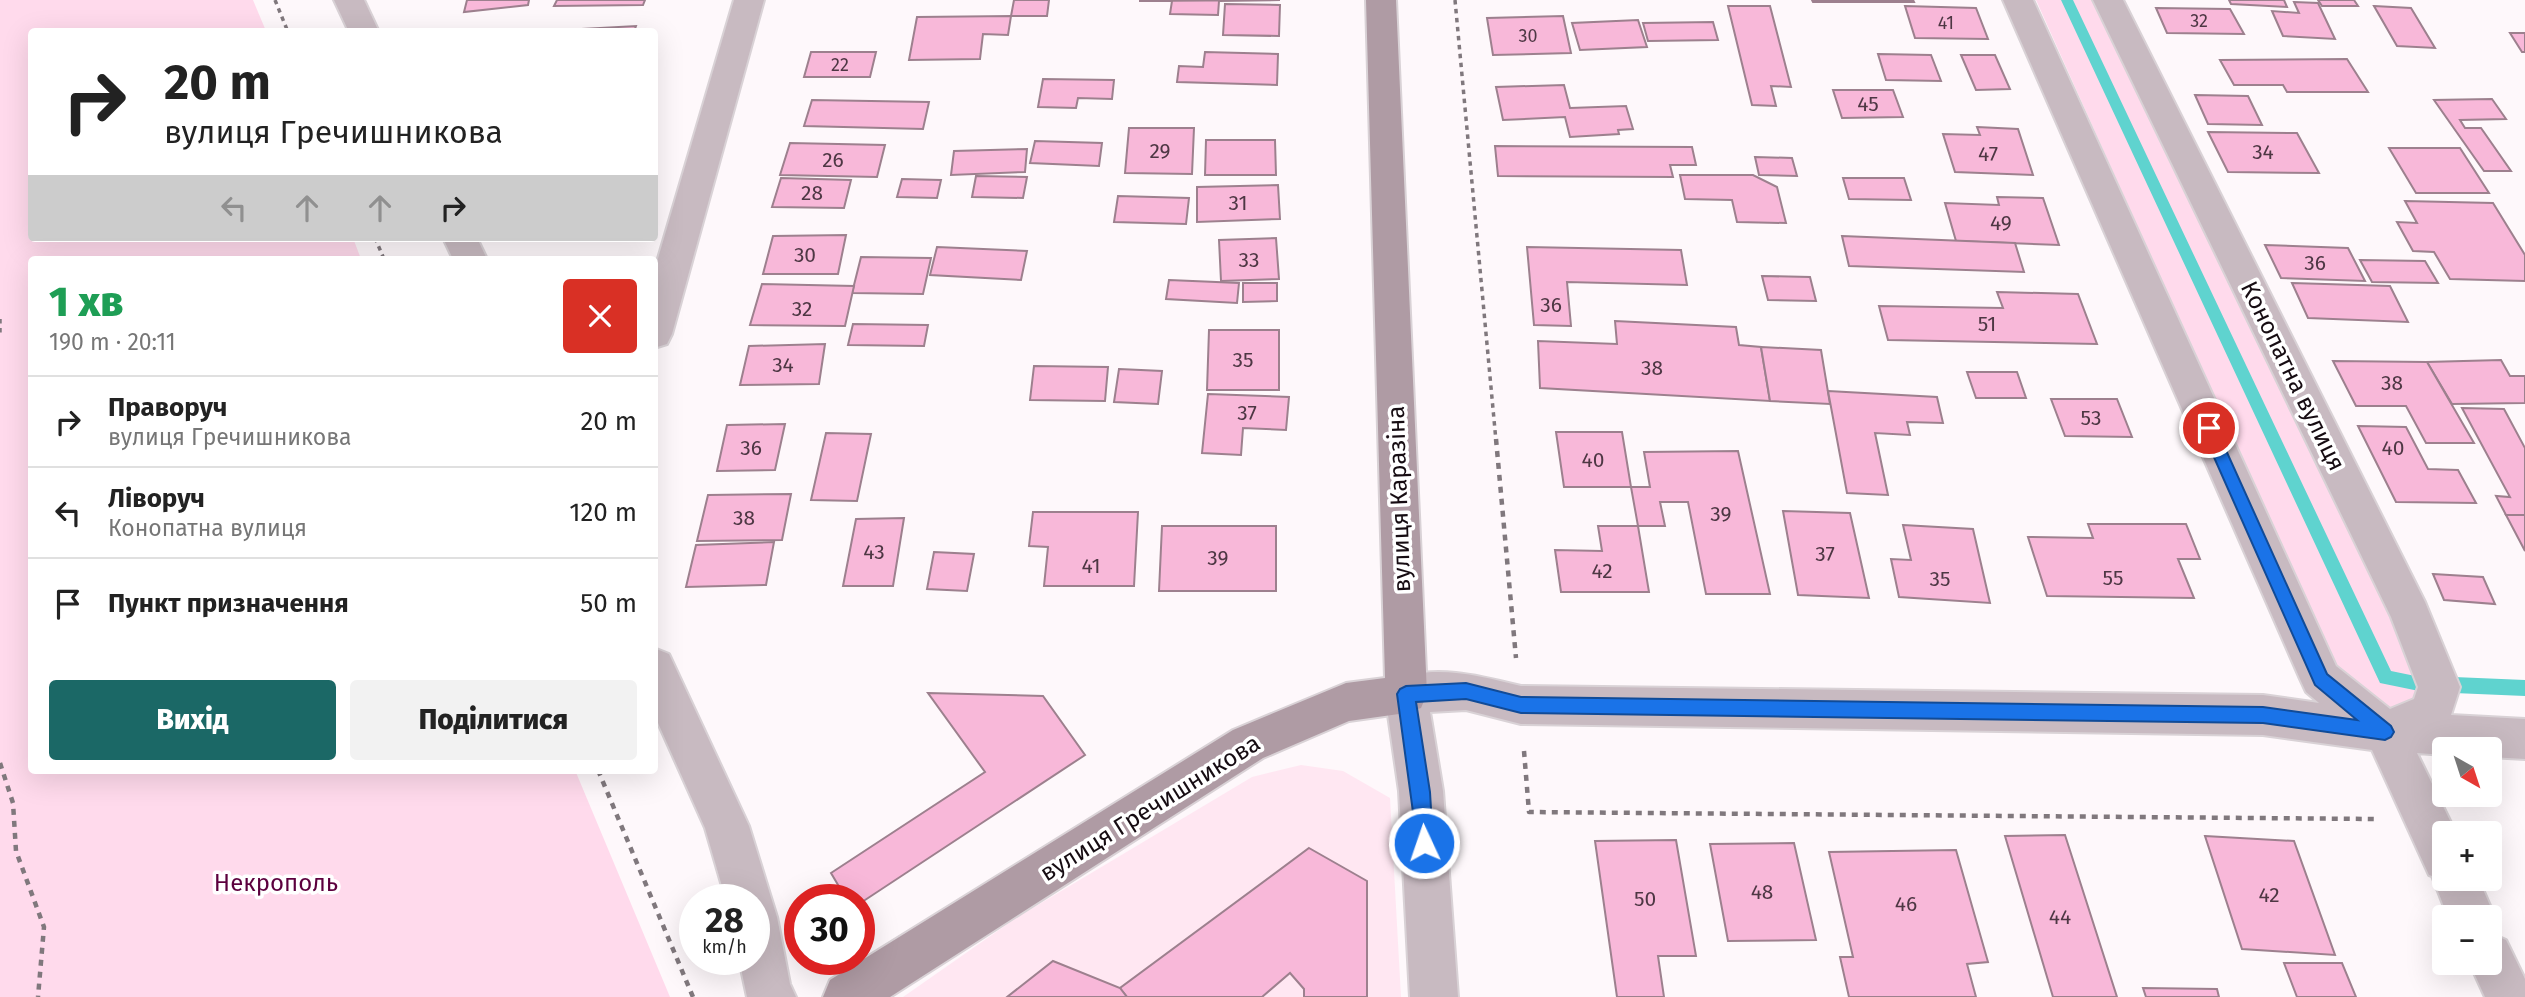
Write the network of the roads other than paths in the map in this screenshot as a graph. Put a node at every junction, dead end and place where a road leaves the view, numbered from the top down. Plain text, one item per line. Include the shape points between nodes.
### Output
1 (349, 0) edge
2 (749, 0) edge
3 (1381, 0) edge
4 (2018, 0) edge
5 (2108, 0) edge
6 (362, 28) edge
7 (658, 320) edge
8 (658, 676) edge
9 (1406, 694) junction
10 (2385, 732) junction
11 (2525, 739) edge
12 (2432, 832) edge
13 (744, 884) edge
14 (765, 975) edge
15 (2499, 975) edge
16 (772, 997) edge
17 (847, 997) edge
18 (1434, 997) edge
19 (2509, 997) edge

1 - 6 street
2 - 7 street
3 - 9 main road, вулиця Каразіна
4 - 10 street via 2321,679
5 - 10 street, Конопатна вулиця via 2411,615 2439,687 2431,712
8 - 13 street via 727,826
9 - 10 street, вулиця Гречишникова via 1466,691 1521,705 2263,715
9 - 17 main road, вулиця Гречишникова via 1346,702 1248,744
9 - 18 street, вулиця Каразіна via 1421,792
10 - 11 street, вулиця Гречишникова
10 - 12 street
14 - 16 street
15 - 19 street

